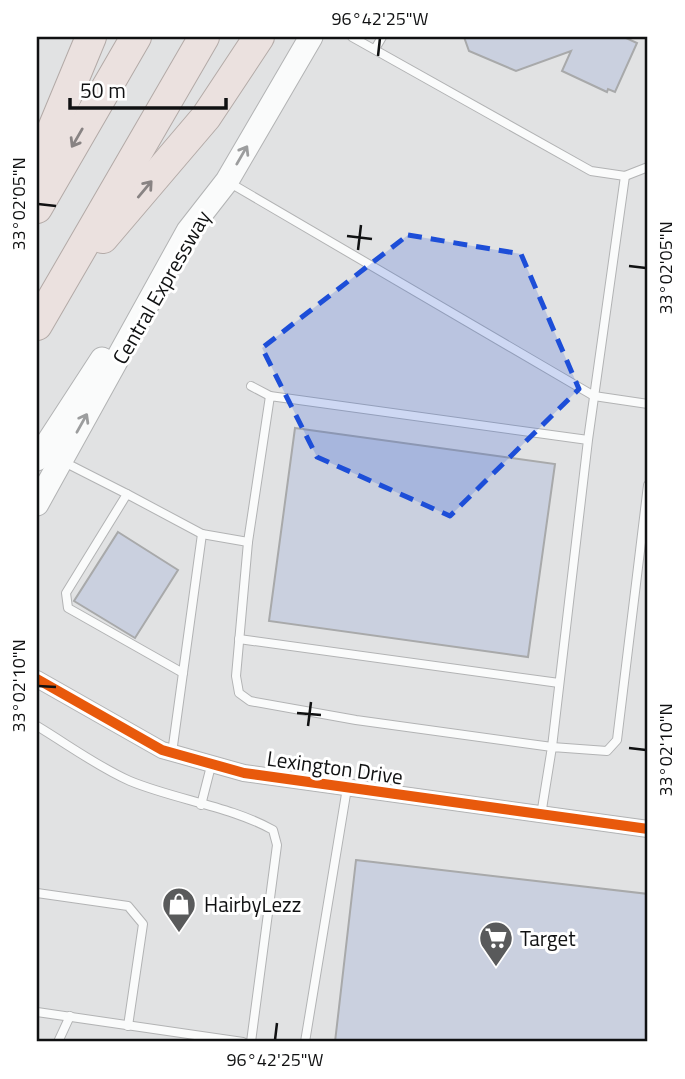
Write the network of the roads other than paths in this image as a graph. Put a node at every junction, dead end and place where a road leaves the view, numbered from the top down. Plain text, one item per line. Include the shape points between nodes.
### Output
1 (91, 37) edge
2 (136, 37) edge
3 (204, 37) edge
4 (259, 37) edge
5 (311, 37) edge
6 (352, 37) edge
7 (382, 37) edge
8 (375, 49) junction
9 (37, 167) edge
10 (648, 167) edge
11 (625, 176) junction
12 (227, 181) junction
13 (37, 208) edge
14 (188, 231) junction
15 (53, 297) junction
16 (37, 325) edge
17 (251, 386) dead end
18 (270, 396) junction
19 (594, 396) junction
20 (648, 404) edge
21 (588, 440) junction
22 (37, 459) edge
23 (62, 460) junction
24 (648, 485) edge
25 (127, 494) junction
26 (37, 504) edge
27 (202, 534) junction
28 (248, 542) junction
29 (239, 639) junction
30 (183, 673) junction
31 (37, 679) edge
32 (559, 683) junction
33 (37, 726) edge
34 (552, 747) junction
35 (172, 753) junction
36 (211, 766) junction
37 (347, 788) junction
38 (201, 805) junction
39 (541, 816) junction
40 (648, 830) edge
41 (37, 893) edge
42 (37, 1012) edge
43 (70, 1016) junction
44 (128, 1026) junction
45 (58, 1042) edge
46 (243, 1042) edge
47 (251, 1042) edge
48 (304, 1042) edge

1 - 9 highway
2 -> 13 highway
3 - 15 highway
15 -> 4 highway via 206,117
12 -> 5 main road, Central Expressway
6 - 8 lane
7 - 8 lane
8 - 11 lane via 591,171
10 - 11 lane
11 - 19 lane
12 - 14 main road, Central Expressway
12 - 19 lane
14 - 22 main road
23 -> 14 main road, Central Expressway
15 - 16 highway
17 - 18 lane
18 - 21 lane
18 - 28 lane
19 - 20 lane
19 - 21 lane
21 - 32 lane
23 - 25 lane
23 - 26 main road, Central Expressway
24 - 34 lane via 617,740 607,751
25 - 27 lane
25 - 30 lane via 66,593 68,608
27 - 28 lane
27 - 30 lane
28 - 29 lane
29 - 32 lane
29 - 34 lane via 239,693 250,701
30 - 35 lane
31 - 35 street, Lexington Drive
32 - 34 lane
33 - 38 lane via 128,780
34 - 39 lane
35 - 36 street, Lexington Drive
36 - 37 street, Lexington Drive
36 - 38 lane
37 - 39 street, Lexington Drive
37 - 48 lane
38 - 47 lane via 254,820 273,830 277,845
39 - 40 street, Lexington Drive
41 - 44 lane via 128,906 143,924
42 - 43 lane
43 - 44 lane
43 - 45 lane
44 - 46 lane

